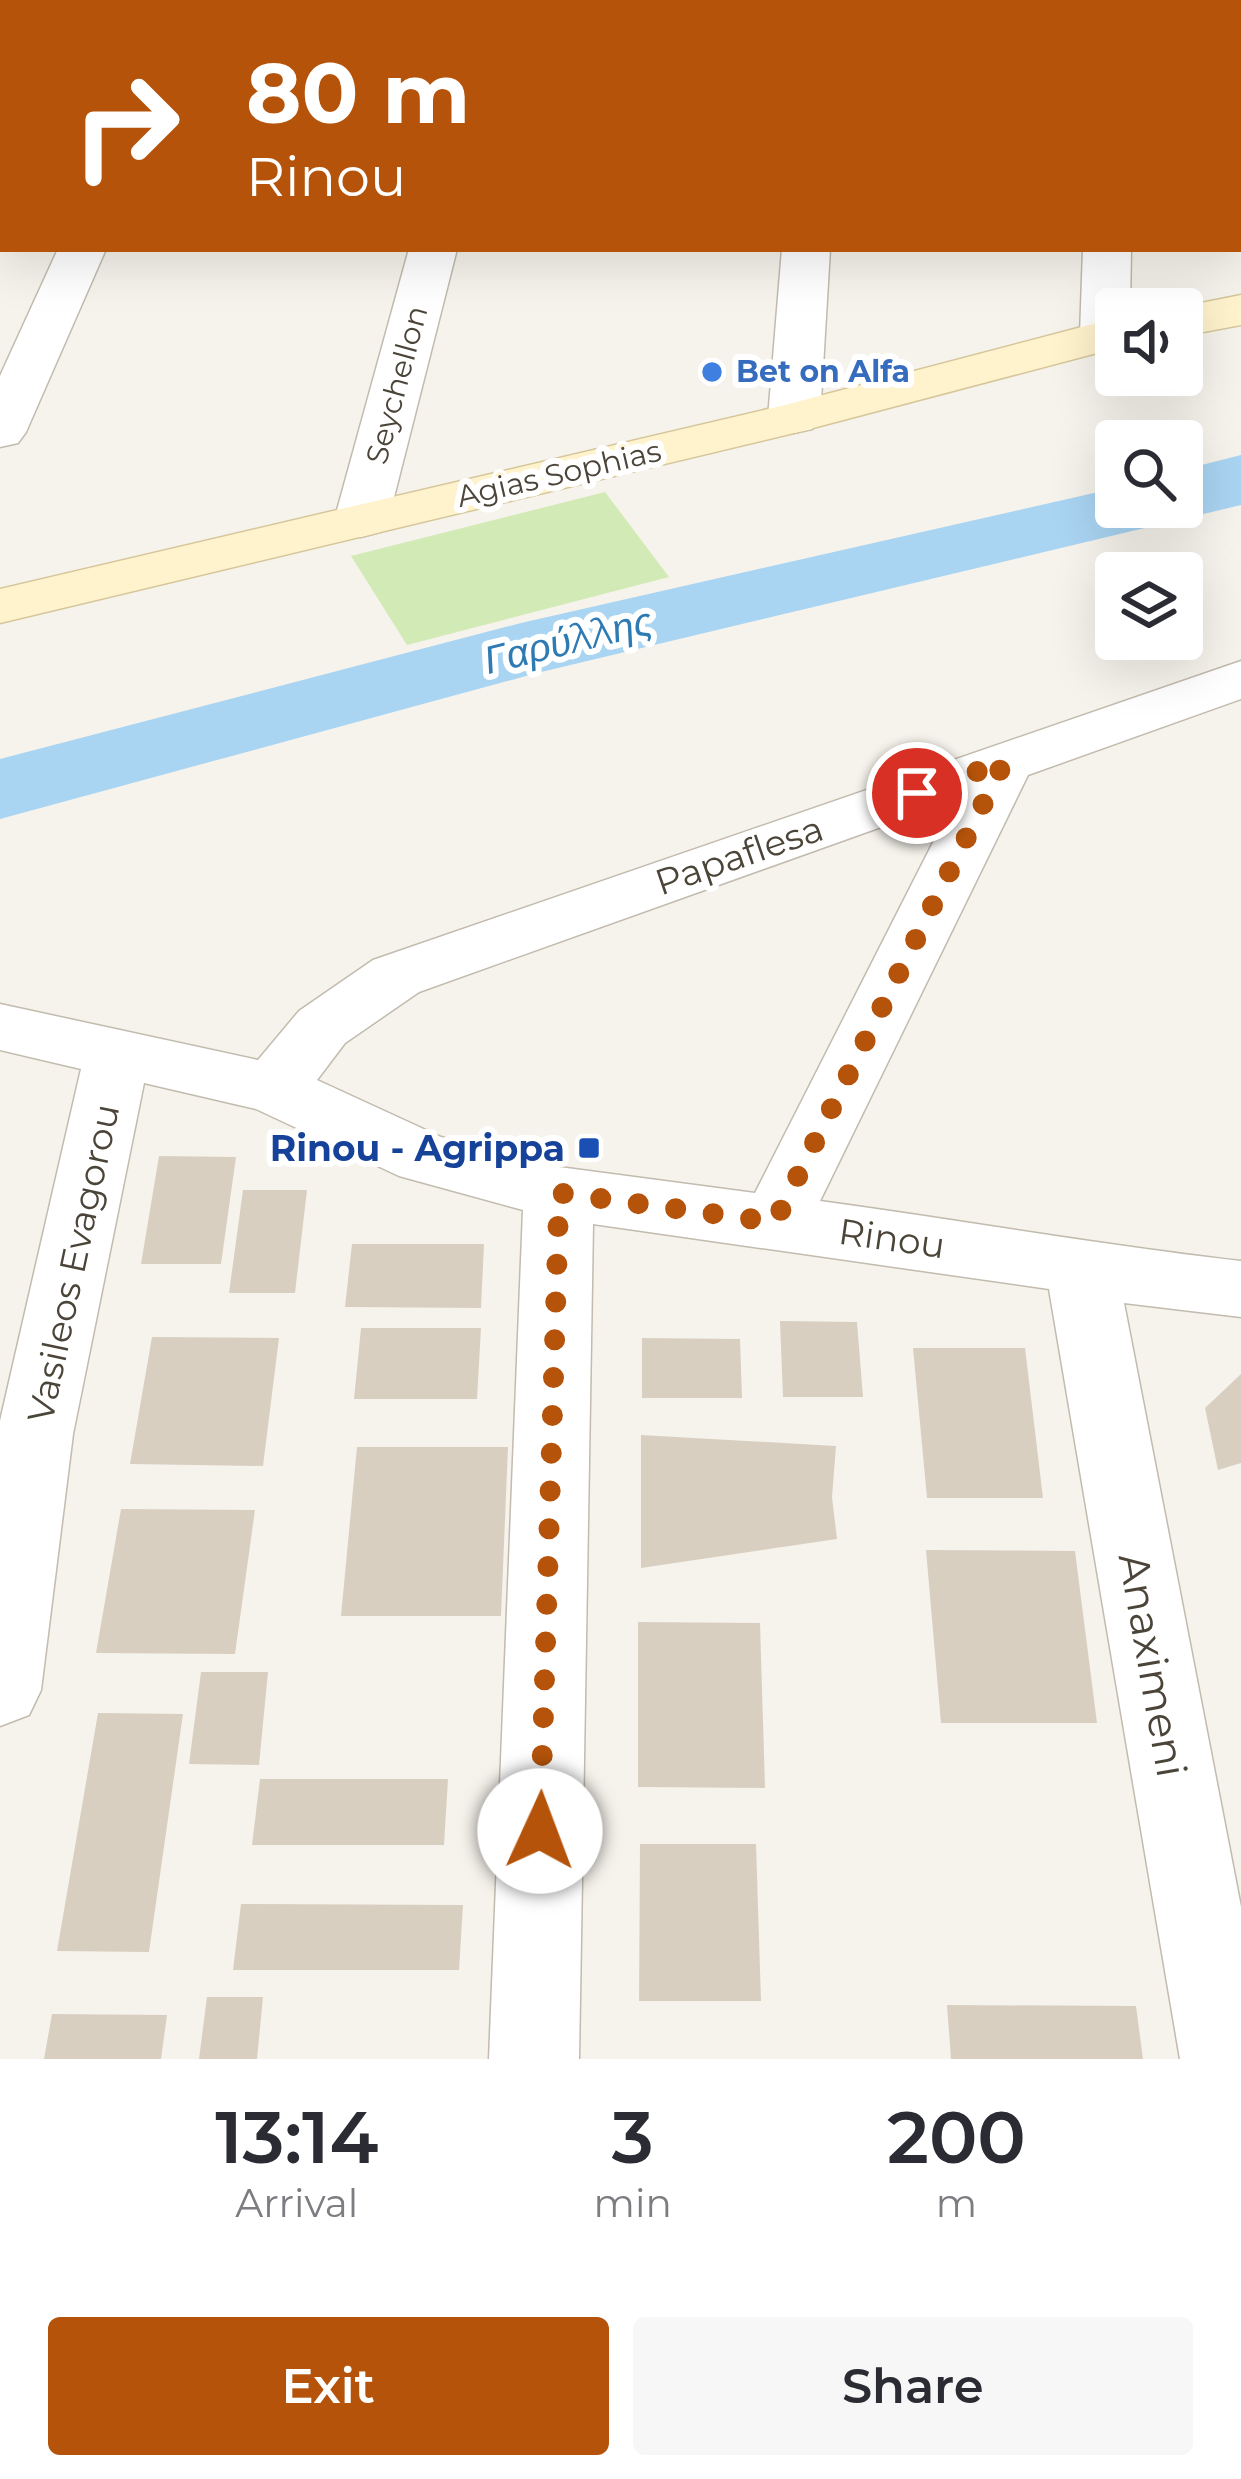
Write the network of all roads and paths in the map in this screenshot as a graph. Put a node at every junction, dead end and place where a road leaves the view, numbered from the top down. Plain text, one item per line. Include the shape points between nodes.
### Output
1 (81, 252) edge
2 (432, 252) edge
3 (806, 252) edge
4 (1107, 252) edge
5 (1109, 288) edge
6 (1241, 310) edge
7 (1203, 317) edge
8 (1095, 338) edge
9 (794, 418) junction
10 (0, 432) edge
11 (361, 521) junction
12 (0, 606) edge
13 (1241, 679) edge
14 (1004, 762) junction
15 (0, 1027) edge
16 (118, 1050) junction
17 (273, 1088) junction
18 (559, 1193) junction
19 (775, 1222) junction
20 (1082, 1270) junction
21 (1241, 1289) edge
22 (18, 1434) edge
23 (0, 1690) edge
24 (534, 2059) edge
25 (1225, 2059) edge

1 - 10 street
2 - 11 street, Seychellon
3 - 9 street
4 - 5 street
6 - 7 street
8 - 9 street, Agias Sophias
9 - 11 street, Agias Sophias
11 - 12 street, Agias Sophias
13 - 14 street, Papaflesa
14 - 17 street, Papaflesa via 396,976 322,1027
14 - 19 street
15 - 16 street, Rinou
16 - 17 street, Rinou
16 - 22 street, Vasileos Evagorou
17 - 18 street, Rinou via 423,1158
18 - 19 street, Rinou
18 - 24 street
19 - 20 street, Rinou
20 - 21 street, Rinou
20 - 25 street, Anaximeni
22 - 23 street, Vasileos Evagorou

